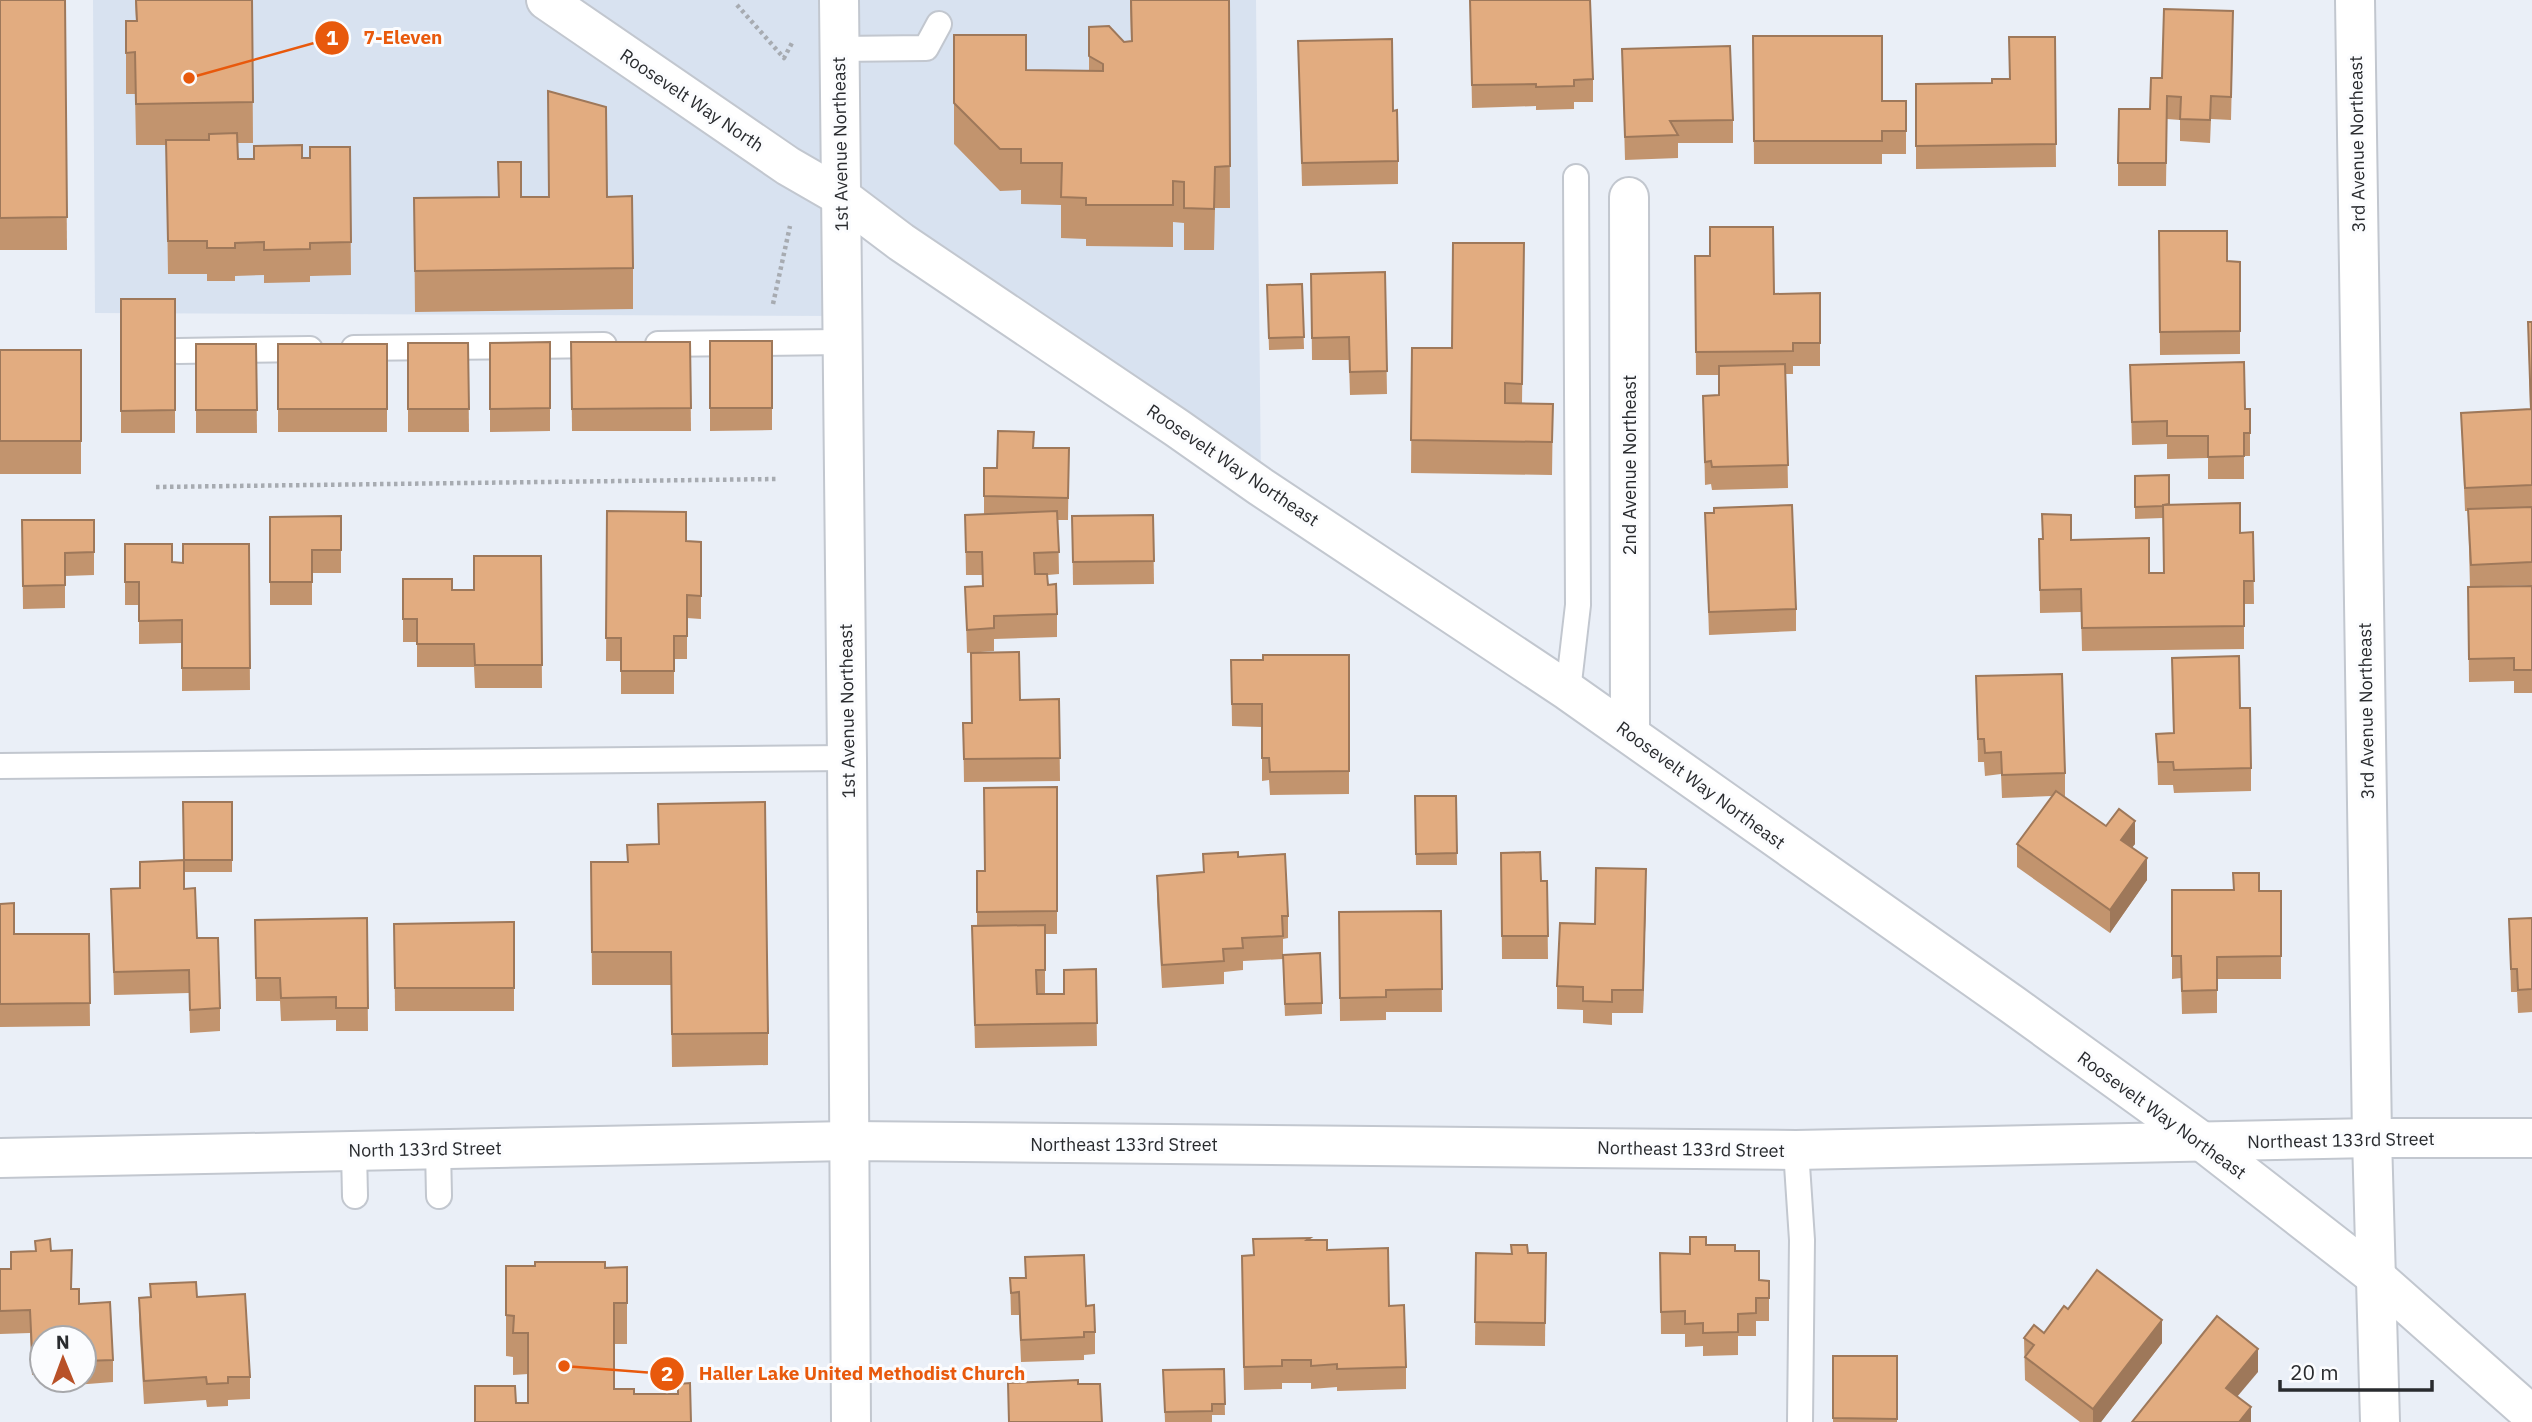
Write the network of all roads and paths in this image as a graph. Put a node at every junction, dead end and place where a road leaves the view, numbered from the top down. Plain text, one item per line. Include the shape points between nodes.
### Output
1 (546, 0) edge
2 (839, 0) edge
3 (2355, 0) edge
4 (737, 5) dead end
5 (939, 24) dead end
6 (839, 49) junction
7 (784, 58) dead end
8 (1576, 177) dead end
9 (840, 196) junction
10 (1629, 197) dead end
11 (790, 226) dead end
12 (773, 314) dead end
13 (843, 342) junction
14 (178, 351) edge
15 (776, 479) dead end
16 (156, 487) dead end
17 (1568, 691) junction
18 (1630, 734) junction
19 (848, 758) junction
20 (0, 766) edge
21 (2372, 1138) junction
22 (2532, 1138) edge
23 (849, 1142) junction
24 (2204, 1143) junction
25 (438, 1149) junction
26 (1796, 1150) junction
27 (354, 1151) junction
28 (0, 1158) edge
29 (355, 1196) dead end
30 (439, 1196) dead end
31 (2376, 1277) junction
32 (2532, 1415) edge
33 (851, 1422) edge
34 (1800, 1422) edge
35 (2380, 1422) edge

1 - 9 street, Roosevelt Way North via 788,166
2 - 6 street, 1st Avenue Northeast
3 - 21 street, 3rd Avenue Northeast
4 - 7 path
5 - 6 lane via 926,48
6 - 9 street, 1st Avenue Northeast
8 - 17 lane via 1578,605
9 - 13 street, 1st Avenue Northeast
9 - 17 street, Roosevelt Way Northeast via 912,250
10 - 18 street, 2nd Avenue Northeast
11 - 12 path
13 - 14 lane
13 - 19 street, 1st Avenue Northeast
15 - 16 path
17 - 18 street, Roosevelt Way Northeast
18 - 24 street, Roosevelt Way Northeast
19 - 20 lane
19 - 23 street, 1st Avenue Northeast
21 - 22 street, Northeast 133rd Street
21 - 24 street, Northeast 133rd Street
21 - 31 street, 3rd Avenue Northeast
23 - 25 street, North 133rd Street
23 - 26 street, Northeast 133rd Street
23 - 33 street, 1st Avenue Northeast
24 - 26 street, Northeast 133rd Street
24 - 31 street, Roosevelt Way Northeast
25 - 27 street, North 133rd Street
25 - 30 lane
26 - 34 lane via 1802,1240
27 - 28 street, North 133rd Street
27 - 29 lane
31 - 32 street, Roosevelt Way Northeast
31 - 35 street, 3rd Avenue Northeast

